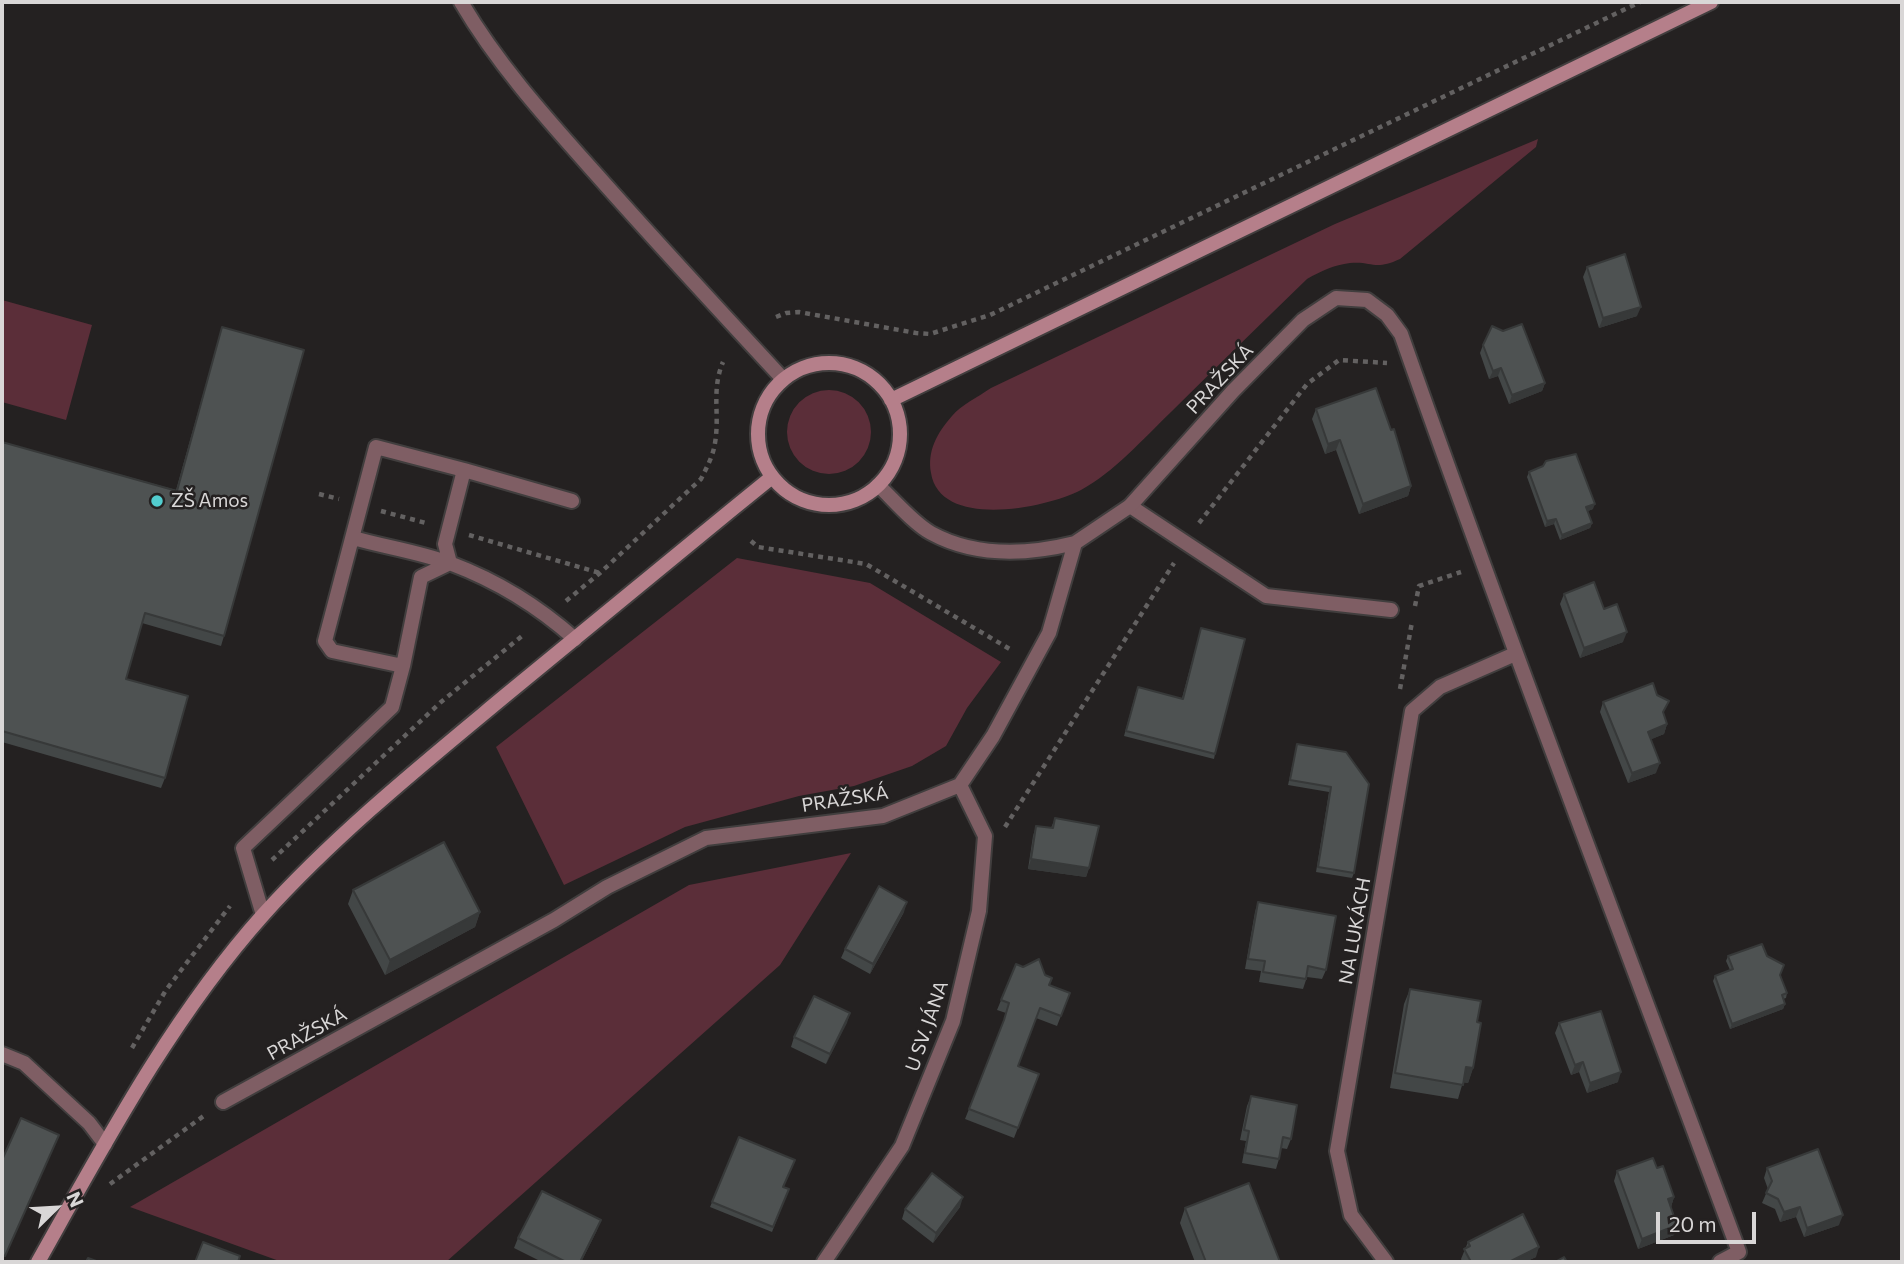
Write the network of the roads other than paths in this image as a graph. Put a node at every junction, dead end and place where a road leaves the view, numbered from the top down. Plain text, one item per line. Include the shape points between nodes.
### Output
1 (461, 2) edge
2 (1711, 2) edge
3 (783, 379) junction
4 (891, 400) junction
5 (464, 470) junction
6 (772, 477) junction
7 (878, 485) junction
8 (572, 500) dead end
9 (1130, 506) junction
10 (353, 538) junction
11 (1075, 543) junction
12 (450, 563) junction
13 (1391, 610) dead end
14 (575, 639) junction
15 (1515, 654) junction
16 (403, 666) junction
17 (960, 785) junction
18 (264, 915) junction
19 (2, 1054) edge
20 (223, 1102) road end
21 (105, 1144) junction
22 (1741, 1257) edge
23 (827, 1261) edge
24 (38, 1262) edge
25 (1386, 1262) edge
26 (1720, 1262) edge

1 - 3 street via 501,64
2 - 4 main road
3 - 4 main road via 821,363 842,364 879,383
3 - 6 main road via 760,415 762,458
4 - 7 main road via 898,422 898,445 891,467
5 - 8 street
5 - 10 street via 376,447
5 - 12 street via 445,544
6 - 7 main road via 804,501 823,505 861,497
6 - 14 main road
7 - 11 street via 929,532 969,549 1044,551
9 - 11 street, PRAŽSKÁ
9 - 13 street via 1266,596
9 - 15 street, PRAŽSKÁ via 1303,320 1336,298 1367,300 1387,315 1401,334
10 - 12 street
10 - 16 street via 325,640 331,651
11 - 17 street via 1049,633 993,736
12 - 14 street via 538,608
12 - 16 street via 421,577
14 - 18 main road via 364,817
15 - 22 street
15 - 25 street, NA LUKÁCH via 1440,687 1412,711 1338,1151 1351,1215
16 - 18 street via 392,707 243,848
17 - 20 street, PRAŽSKÁ via 883,816 706,838 607,887
17 - 23 street, U SV. JÁNA via 985,836 979,911 953,1021 902,1146
18 - 21 main road via 191,1008
19 - 21 street via 24,1063 89,1123
21 - 24 main road
22 - 26 street

